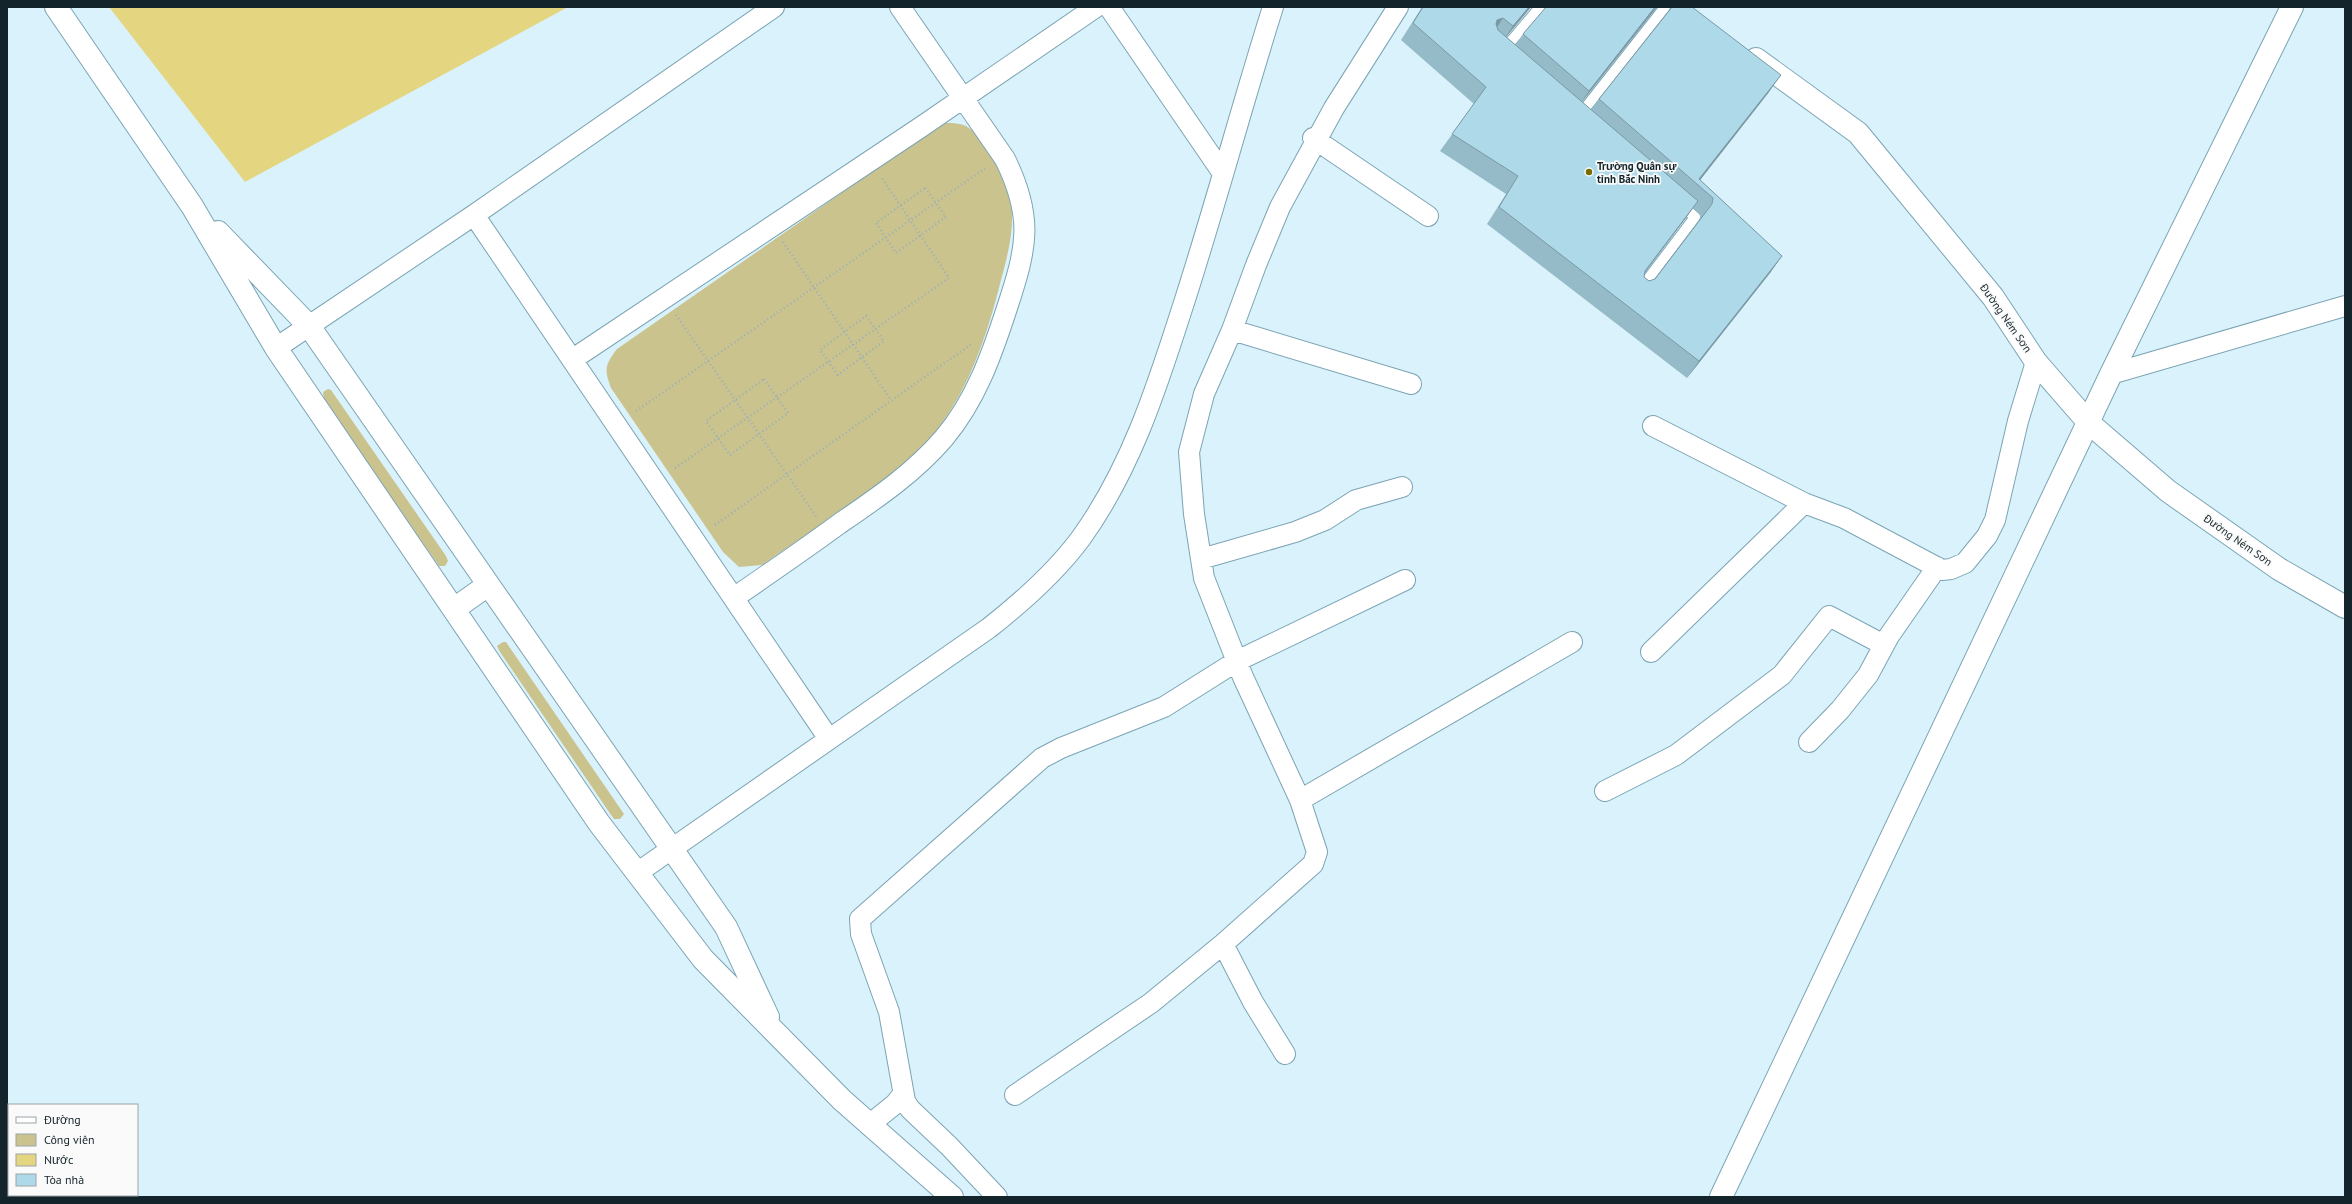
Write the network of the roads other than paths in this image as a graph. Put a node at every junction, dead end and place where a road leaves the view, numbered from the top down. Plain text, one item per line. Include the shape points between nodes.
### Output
1 (56, 7) edge
2 (774, 7) edge
3 (900, 7) edge
4 (1096, 7) edge
5 (1109, 7) edge
6 (1273, 7) edge
7 (1398, 7) edge
8 (1540, 7) edge
9 (1665, 7) edge
10 (2292, 7) edge
11 (1737, 44) edge
12 (1502, 52) edge
13 (964, 98) junction
14 (1578, 117) edge
15 (1313, 138) dead end
16 (1222, 172) junction
17 (1674, 199) edge
18 (192, 206) junction
19 (474, 215) junction
20 (1428, 216) dead end
21 (1638, 292) edge
22 (2345, 306) edge
23 (309, 326) junction
24 (1232, 330) junction
25 (276, 348) junction
26 (573, 358) junction
27 (2036, 362) junction
28 (2111, 374) junction
29 (1411, 384) dead end
30 (2089, 423) junction
31 (1653, 426) dead end
32 (1402, 487) dead end
33 (1804, 503) junction
34 (1201, 559) junction
35 (1937, 567) junction
36 (1405, 580) dead end
37 (488, 584) junction
38 (735, 597) junction
39 (2345, 607) edge
40 (454, 609) junction
41 (1572, 642) dead end
42 (1884, 645) junction
43 (1650, 652) dead end
44 (1237, 661) junction
45 (829, 739) junction
46 (1809, 742) dead end
47 (1604, 791) dead end
48 (1300, 800) junction
49 (671, 849) junction
50 (637, 873) junction
51 (1223, 944) junction
52 (775, 1032) junction
53 (1285, 1054) dead end
54 (903, 1094) junction
55 (1015, 1094) dead end
56 (869, 1125) junction
57 (952, 1197) edge
58 (997, 1197) edge
59 (1721, 1197) edge

1 - 18 main road
2 - 19 street
3 - 13 street
4 - 13 street
5 - 16 street
6 - 16 street
7 - 24 street via 1334,108 1280,207
8 - 12 lane
9 - 14 lane
10 - 28 main road
11 - 27 main road, Đường Ném Sơn via 1858,133 1993,297
13 - 26 street
13 - 38 street via 1005,159 1015,179 1025,214 1022,253 1014,288 988,365 945,437 917,467
15 - 20 street
16 - 45 street via 1212,216 1154,397 1119,475 1079,540 1020,603 994,624
17 - 21 lane via 1695,217
18 - 23 main road
18 - 25 main road
19 - 23 street
19 - 26 street
22 - 28 street
23 - 25 street
23 - 37 main road
24 - 29 street
24 - 34 street via 1204,394 1189,452
25 - 40 main road
26 - 38 street
27 - 30 main road, Đường Ném Sơn
27 - 35 street via 2018,421 1995,520 1988,536 1965,563 1951,569 1942,570
28 - 30 main road
30 - 39 main road, Đường Ném Sơn via 2168,490 2279,568
30 - 59 main road
31 - 33 street
32 - 34 street via 1356,500 1325,520 1295,532
33 - 35 street via 1844,518
33 - 43 street
34 - 44 street via 1204,578
35 - 42 street
36 - 44 street
37 - 40 main road
37 - 49 main road
38 - 45 street
40 - 50 main road via 599,823
41 - 48 street
42 - 46 street via 1868,675 1840,710
42 - 47 street via 1829,616 1782,675 1676,755
44 - 48 street
44 - 54 street via 1164,707 1042,758 860,919 861,934 889,1012
45 - 49 street
48 - 51 street via 1317,852 1313,864
49 - 50 street
49 - 52 main road via 726,927
50 - 52 main road via 703,959
51 - 53 street via 1253,1002
51 - 55 street via 1151,1003
52 - 56 main road
54 - 56 street
54 - 58 street via 910,1109
56 - 57 main road

